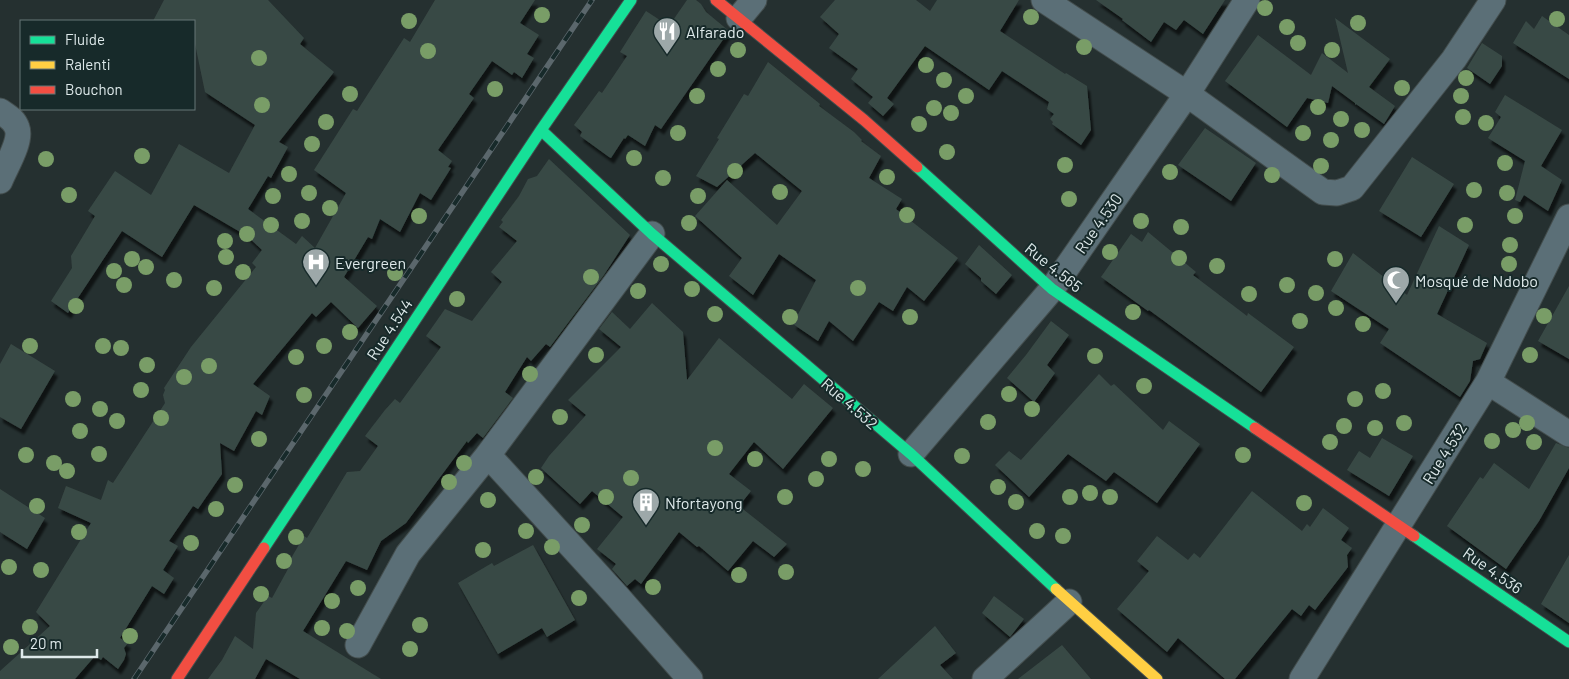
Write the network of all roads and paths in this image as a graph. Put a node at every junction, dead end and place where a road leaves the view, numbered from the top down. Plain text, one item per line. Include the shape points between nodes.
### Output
1 (631, 0) edge
2 (716, 0) edge
3 (1044, 0) edge
4 (1247, 0) edge
5 (1493, 0) edge
6 (746, 9) edge
7 (1187, 94) junction
8 (0, 111) edge
9 (541, 130) junction
10 (0, 181) edge
11 (1569, 217) edge
12 (652, 234) junction
13 (1052, 289) junction
14 (1488, 382) junction
15 (1569, 434) edge
16 (911, 454) junction
17 (488, 455) junction
18 (1398, 525) junction
19 (1070, 602) junction
20 (1569, 642) edge
21 (358, 645) dead end
22 (177, 679) edge
23 (690, 679) edge
24 (985, 679) edge
25 (1157, 679) edge
26 (1302, 679) edge

1 - 9 street, Rue 4.544
2 - 6 street, Rue 4.565
3 - 7 street
4 - 7 street, Rue 4.530
5 - 7 street via 1454,60 1352,188 1323,192
6 - 13 street, Rue 4.565
7 - 13 street, Rue 4.530
8 - 10 street via 11,118 18,129 17,142
9 - 12 street, Rue 4.532
9 - 22 street, Rue 4.544
11 - 14 street, Rue 4.532
12 - 16 street, Rue 4.532
12 - 17 street
13 - 16 street, Rue 4.530
13 - 18 street, Rue 4.565
14 - 15 street
14 - 18 street, Rue 4.532
16 - 19 street, Rue 4.532
17 - 21 street via 408,554
17 - 23 street
18 - 20 street, Rue 4.536
18 - 26 street, Rue 4.532
19 - 24 street
19 - 25 street, Rue 4.532

